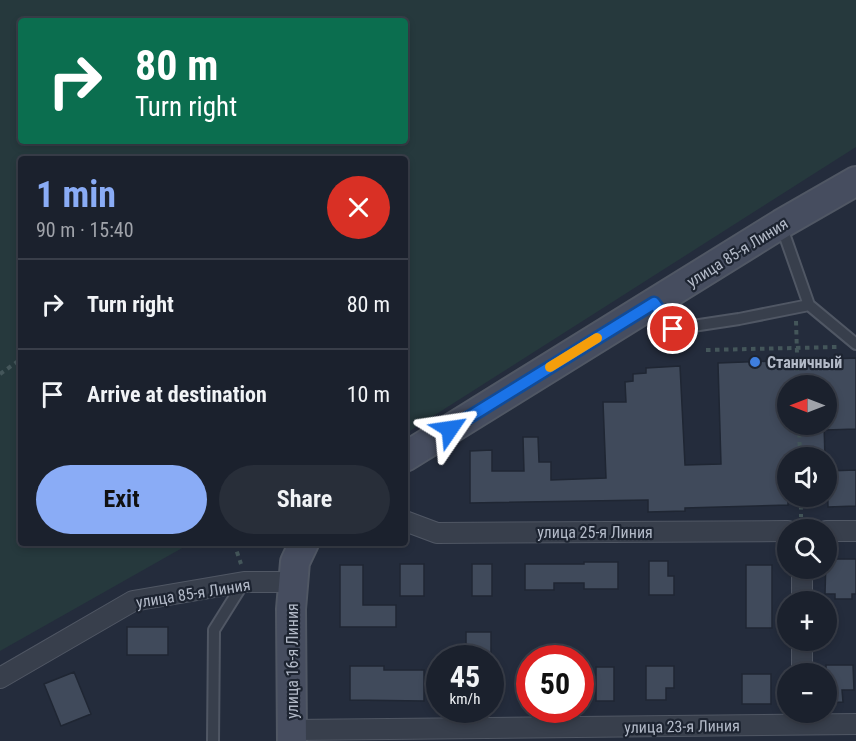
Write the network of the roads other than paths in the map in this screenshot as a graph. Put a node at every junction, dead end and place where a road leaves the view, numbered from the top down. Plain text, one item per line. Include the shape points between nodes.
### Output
1 (856, 180) edge
2 (781, 224) junction
3 (654, 303) junction
4 (809, 305) junction
5 (856, 344) edge
6 (408, 455) edge
7 (408, 522) edge
8 (777, 525) edge
9 (837, 531) edge
10 (856, 531) edge
11 (303, 546) edge
12 (244, 582) junction
13 (293, 582) junction
14 (0, 678) edge
15 (856, 724) edge
16 (802, 726) edge
17 (292, 736) edge
18 (213, 741) edge

1 - 2 main road, улица 85-я Линия
2 - 3 main road, улица 85-я Линия
2 - 4 lane
3 - 4 lane via 673,329
3 - 6 main road, улица 85-я Линия
4 - 5 lane
7 - 8 street, улица 25-я Линия via 437,533
9 - 10 street
11 - 13 main road via 295,562
12 - 13 street, улица 85-я Линия
12 - 14 street, улица 85-я Линия via 133,601
12 - 18 lane via 214,630
13 - 17 main road, улица 16-я Линия
15 - 16 street, улица 23-я Линия
16 - 17 street, улица 23-я Линия

